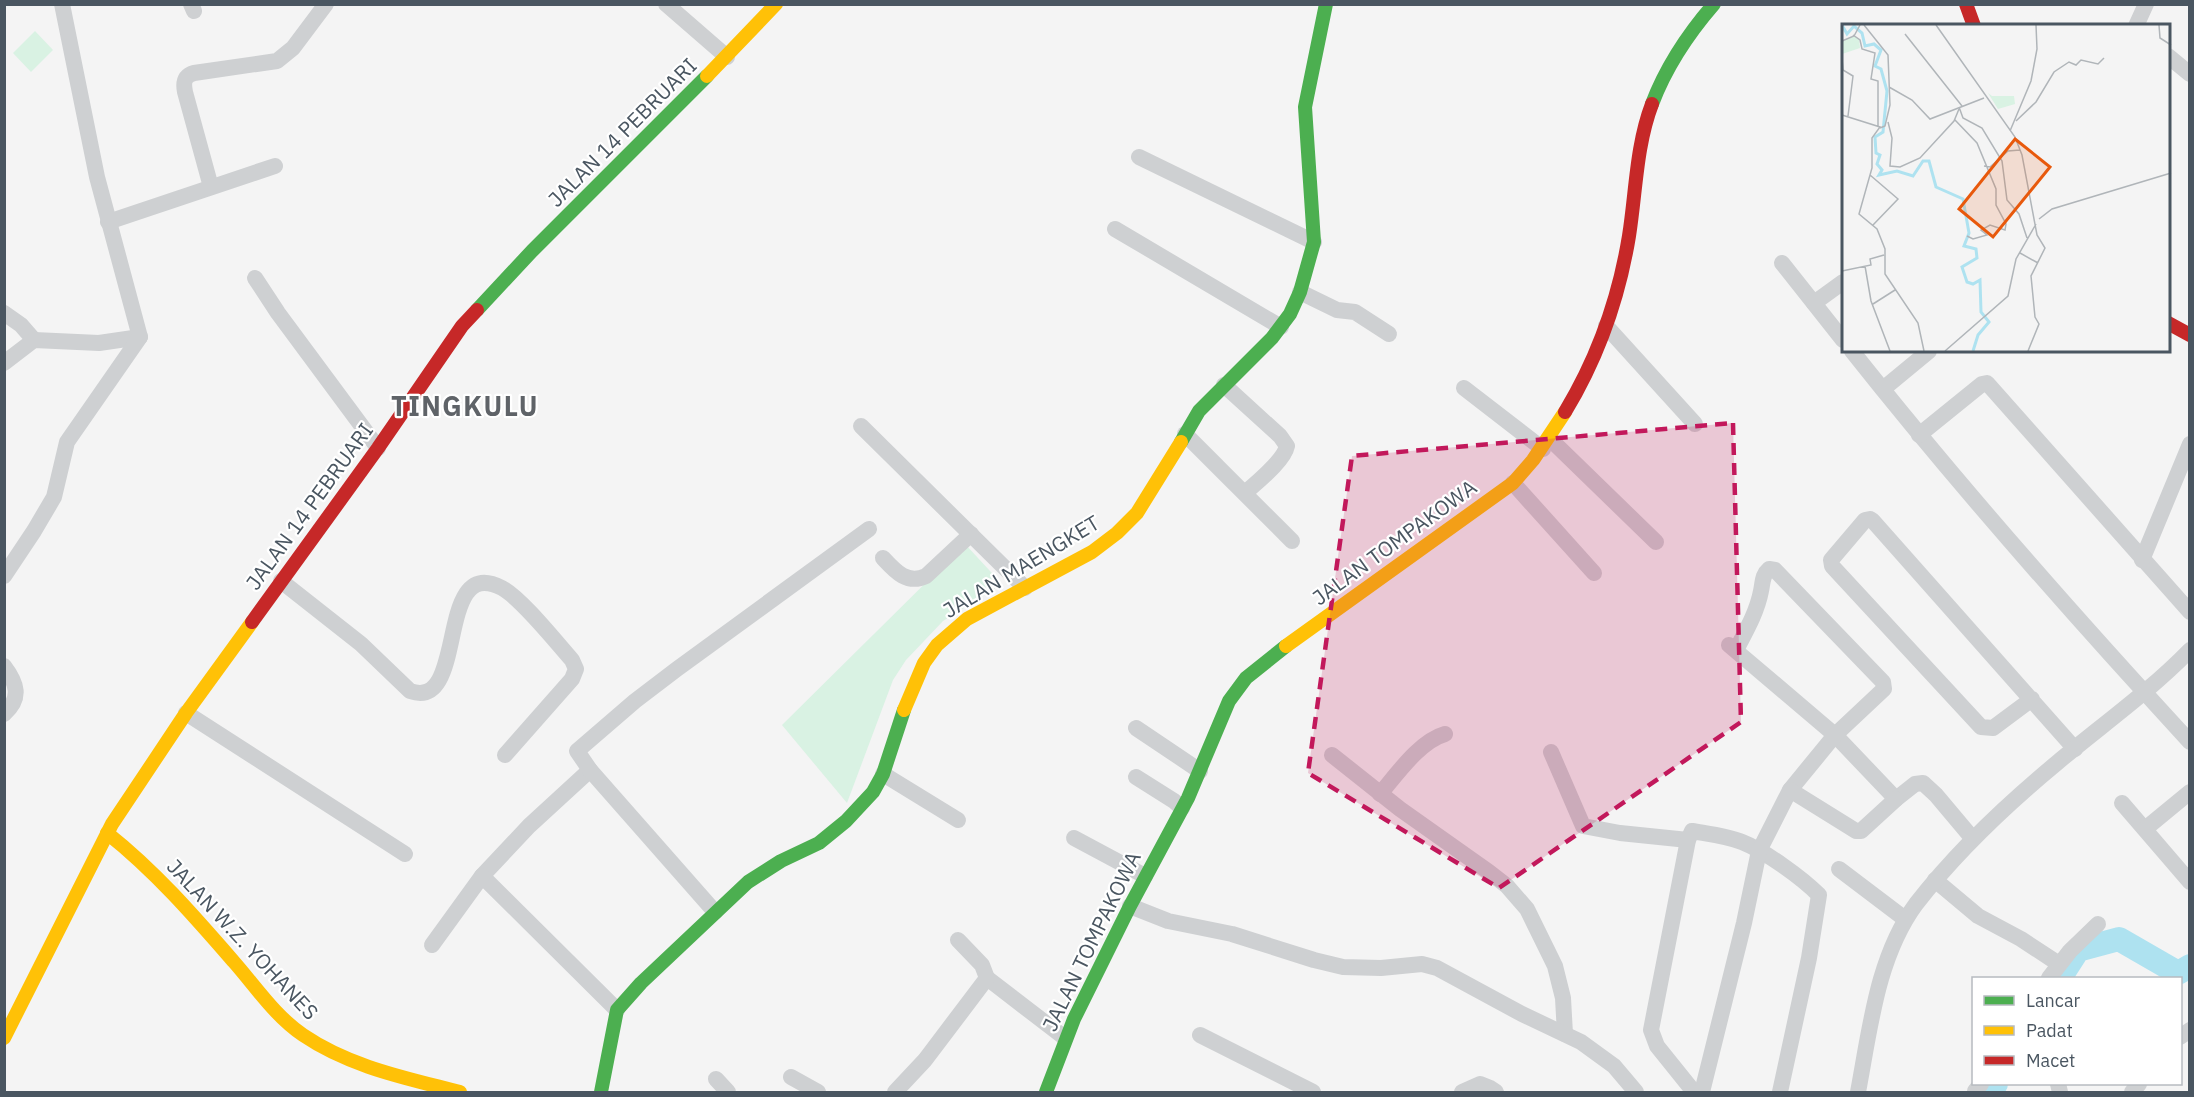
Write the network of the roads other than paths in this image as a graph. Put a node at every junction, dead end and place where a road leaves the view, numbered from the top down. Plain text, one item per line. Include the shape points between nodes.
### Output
1 (62, 4) edge
2 (326, 4) edge
3 (666, 4) edge
4 (776, 4) edge
5 (1326, 4) edge
6 (1714, 4) edge
7 (1966, 4) edge
8 (2146, 4) edge
9 (1973, 24) edge
10 (2137, 24) edge
11 (727, 57) junction
12 (2170, 57) edge
13 (2190, 74) edge
14 (1139, 157) dead end
15 (275, 166) dead end
16 (212, 187) junction
17 (108, 222) junction
18 (1115, 229) dead end
19 (1314, 242) junction
20 (1782, 263) dead end
21 (255, 278) dead end
22 (1842, 283) edge
23 (1300, 292) junction
24 (1814, 303) junction
25 (4, 313) edge
26 (2170, 324) edge
27 (1606, 326) junction
28 (1281, 327) junction
29 (1389, 334) dead end
30 (2190, 334) edge
31 (140, 337) junction
32 (1842, 338) edge
33 (34, 340) junction
34 (1853, 352) edge
35 (1928, 352) edge
36 (4, 363) edge
37 (1224, 385) junction
38 (1464, 388) dead end
39 (1883, 390) junction
40 (1695, 424) dead end
41 (861, 426) dead end
42 (1185, 434) junction
43 (1919, 435) junction
44 (1547, 444) junction
45 (2190, 444) edge
46 (378, 448) junction
47 (1513, 483) junction
48 (1245, 493) junction
49 (868, 529) dead end
50 (971, 534) junction
51 (1292, 541) dead end
52 (1656, 542) dead end
53 (883, 558) dead end
54 (2142, 560) junction
55 (1594, 573) dead end
56 (4, 576) edge
57 (281, 581) junction
58 (1025, 588) junction
59 (2190, 612) edge
60 (2190, 650) edge
61 (4, 666) edge
62 (2145, 693) junction
63 (2032, 699) junction
64 (186, 713) junction
65 (4, 714) edge
66 (1136, 728) dead end
67 (1445, 734) dead end
68 (1835, 735) junction
69 (2190, 742) edge
70 (2075, 749) junction
71 (1551, 753) dead end
72 (505, 755) dead end
73 (1332, 755) dead end
74 (590, 770) junction
75 (1200, 771) junction
76 (883, 774) junction
77 (1136, 777) dead end
78 (1790, 790) junction
79 (2190, 792) edge
80 (1380, 794) junction
81 (1896, 799) junction
82 (2122, 803) dead end
83 (1182, 808) junction
84 (958, 820) dead end
85 (2145, 829) junction
86 (107, 833) junction
87 (1074, 838) dead end
88 (1973, 839) junction
89 (1688, 840) junction
90 (1759, 851) junction
91 (405, 854) dead end
92 (1839, 869) dead end
93 (482, 876) junction
94 (1145, 876) junction
95 (1935, 880) junction
96 (2190, 882) edge
97 (1130, 906) junction
98 (715, 912) junction
99 (1905, 919) junction
100 (2098, 924) dead end
101 (958, 940) dead end
102 (432, 945) dead end
103 (2059, 964) junction
104 (2050, 977) edge
105 (987, 978) junction
106 (617, 1010) junction
107 (1565, 1034) junction
108 (1200, 1035) dead end
109 (4, 1038) edge
110 (1065, 1038) junction
111 (791, 1077) dead end
112 (716, 1079) dead end
113 (424, 1088) edge
114 (460, 1092) edge
115 (601, 1092) edge
116 (728, 1092) edge
117 (818, 1092) edge
118 (895, 1092) edge
119 (1046, 1092) edge
120 (1313, 1092) edge
121 (1462, 1092) edge
122 (1496, 1092) edge
123 (1636, 1092) edge
124 (1694, 1092) edge
125 (1702, 1092) edge
126 (1780, 1092) edge
127 (1858, 1092) edge

1 - 17 street
2 - 16 street via 294,48 278,61 185,78 185,92
3 - 11 street
4 - 11 street, JALAN 14 PEBRUARI
5 - 19 street, JALAN MAENGKET via 1305,107
6 - 27 street, JALAN TOMPAKOWA via 1673,59 1650,109 1626,250
7 - 9 street
8 - 10 street
11 - 46 street, JALAN 14 PEBRUARI via 532,250 462,326
12 - 13 street
14 - 19 street
15 - 16 street
16 - 17 street
17 - 31 street
18 - 28 street
19 - 23 street, JALAN MAENGKET
20 - 24 street
21 - 46 street
22 - 24 street
23 - 28 street, JALAN MAENGKET
23 - 29 street via 1337,310 1355,312
24 - 32 street
25 - 33 street
26 - 30 street
27 - 40 street
27 - 44 street, JALAN TOMPAKOWA
28 - 37 street, JALAN MAENGKET
31 - 33 street via 99,343
31 - 56 street via 68,440 54,497
33 - 36 street
34 - 39 street
35 - 39 street
37 - 42 street, JALAN MAENGKET via 1199,411
37 - 48 street via 1287,447 1280,460
38 - 44 street
39 - 43 street
41 - 50 street
42 - 48 street
42 - 58 street, JALAN MAENGKET via 1137,513 1117,533 1092,552
43 - 54 street via 1987,383
43 - 62 street
44 - 47 street, JALAN TOMPAKOWA
44 - 52 street
45 - 54 street
46 - 57 street, JALAN 14 PEBRUARI
47 - 55 street
47 - 75 street, JALAN TOMPAKOWA via 1252,672 1232,696
48 - 51 street
49 - 74 street via 677,669 579,749
50 - 53 street via 921,579 907,579
50 - 58 street
54 - 59 street
57 - 64 street, JALAN 14 PEBRUARI
57 - 72 street via 416,693 429,690 445,669 464,595 476,585 485,584 510,593 573,660 576,669 572,679
58 - 76 street, JALAN MAENGKET via 967,619 933,650 908,702
60 - 62 street
61 - 65 street via 16,688 15,700
62 - 69 street
62 - 70 street
63 - 63 street via 1993,728 1983,728 1973,718 1831,564 1865,520 1873,521
63 - 70 street
64 - 86 street, JALAN 14 PEBRUARI
64 - 91 street
66 - 75 street
67 - 80 street via 1426,743
68 - 68 street via 1733,647 1748,628 1764,574 1769,569 1775,570 1883,681 1884,689
68 - 78 street
68 - 81 street
70 - 88 street
71 - 89 street via 1583,826
73 - 80 street
74 - 93 street
74 - 98 street
75 - 83 street, JALAN TOMPAKOWA
76 - 84 street
76 - 98 street, JALAN MAENGKET via 866,800 831,834 759,874
77 - 83 street
78 - 81 street via 1856,831 1861,831
78 - 90 street
79 - 85 street
80 - 107 street via 1507,886 1527,909 1555,966 1563,998
81 - 88 street via 1915,784 1923,783
82 - 85 street
83 - 94 street, JALAN TOMPAKOWA
85 - 96 street
86 - 109 street, JALAN 14 PEBRUARI
86 - 113 street, JALAN W.Z. YOHANES via 160,879 275,1009 304,1036 342,1056
87 - 94 street
88 - 95 street
89 - 90 street via 1692,831 1740,841
89 - 124 street via 1651,1030 1657,1046
90 - 125 street
90 - 126 street via 1812,888 1820,900
92 - 99 street
93 - 102 street
93 - 106 street
94 - 97 street, JALAN TOMPAKOWA
95 - 99 street
95 - 103 street via 1978,916
97 - 107 street via 1168,921 1232,934 1343,967 1429,966
97 - 110 street, JALAN TOMPAKOWA
98 - 106 street, JALAN MAENGKET
99 - 127 street via 1875,1002
100 - 103 street
101 - 105 street via 982,965
103 - 104 street
105 - 110 street
105 - 118 street via 925,1060
106 - 115 street
107 - 123 street via 1607,1060
108 - 120 street
110 - 119 street, JALAN TOMPAKOWA
111 - 117 street
112 - 116 street
113 - 114 street, JALAN W.Z. YOHANES
121 - 122 street via 1480,1084

